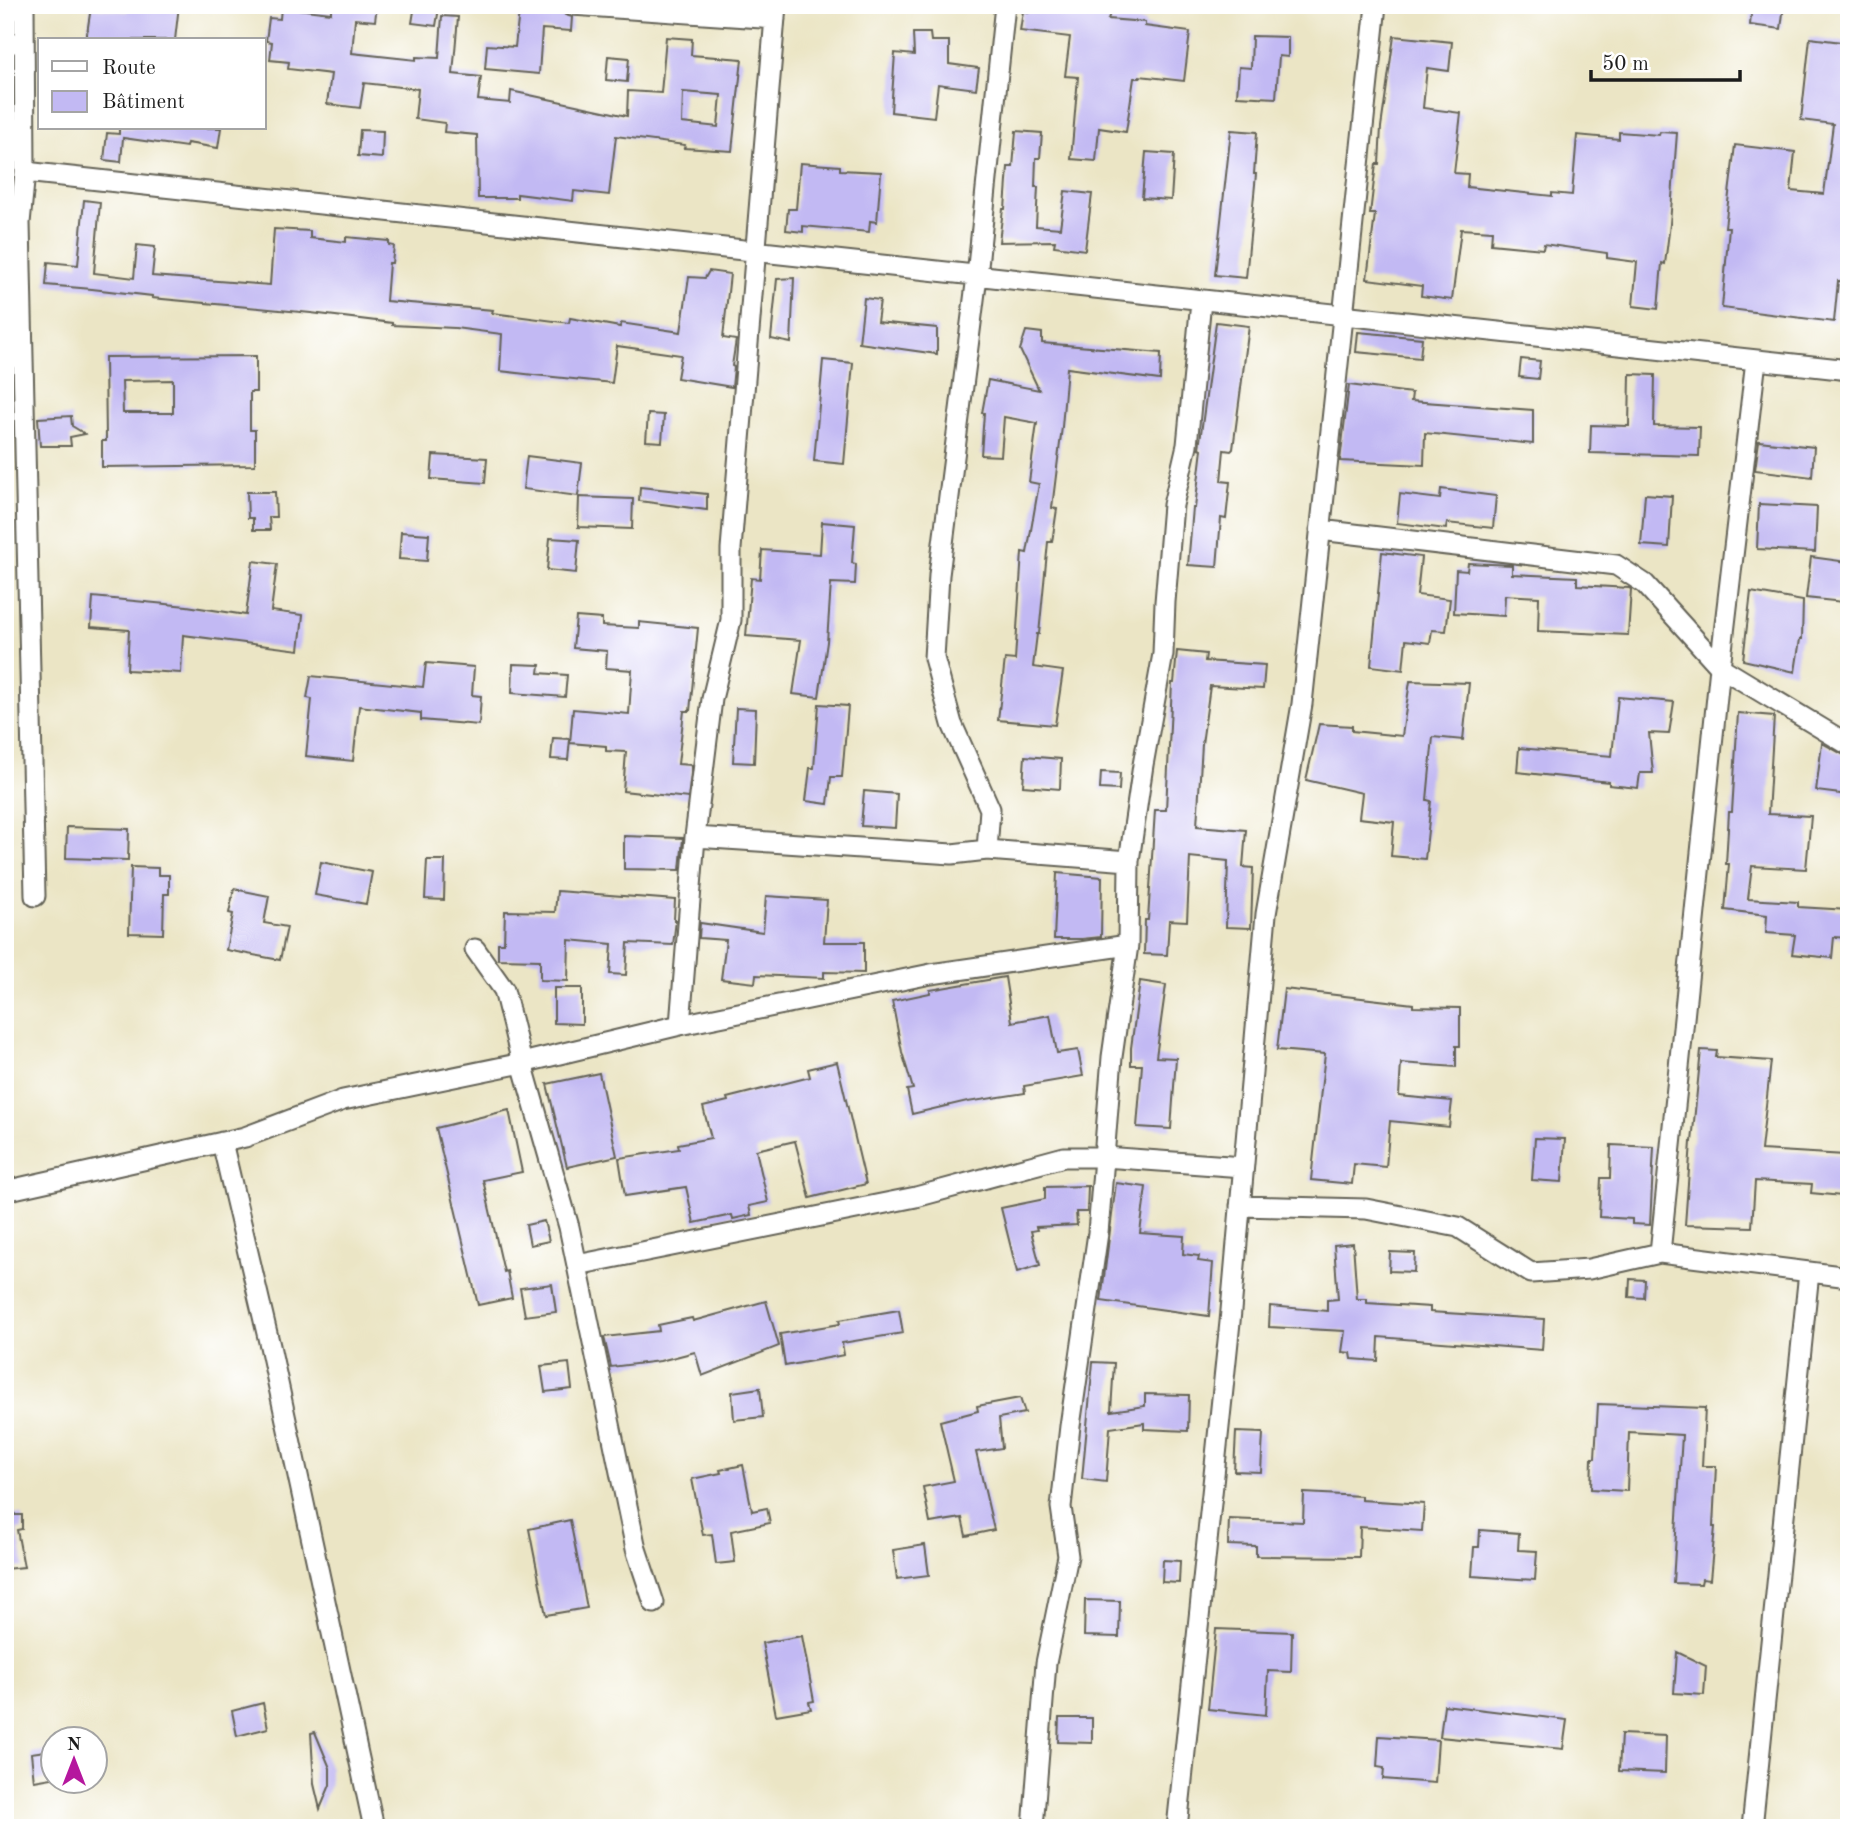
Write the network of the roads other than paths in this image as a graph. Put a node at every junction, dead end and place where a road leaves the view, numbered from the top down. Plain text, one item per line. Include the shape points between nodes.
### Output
1 (24, 5) edge
2 (572, 5) edge
3 (1005, 5) edge
4 (1376, 5) edge
5 (776, 12) edge
6 (14, 43) edge
7 (25, 172) junction
8 (13, 223) edge
9 (755, 252) junction
10 (977, 276) junction
11 (1201, 301) junction
12 (1343, 316) junction
13 (1756, 360) junction
14 (1849, 370) edge
15 (14, 415) edge
16 (1320, 530) junction
17 (1720, 667) junction
18 (1849, 745) edge
19 (695, 837) junction
20 (987, 850) junction
21 (1129, 861) junction
22 (35, 896) dead end
23 (1128, 945) junction
24 (475, 950) dead end
25 (680, 1024) junction
26 (522, 1063) junction
27 (222, 1142) junction
28 (1104, 1157) junction
29 (1243, 1167) junction
30 (5, 1191) edge
31 (1240, 1206) junction
32 (1660, 1252) junction
33 (577, 1265) junction
34 (1809, 1272) junction
35 (1849, 1277) edge
36 (654, 1603) dead end
37 (374, 1828) edge
38 (1033, 1828) edge
39 (1177, 1828) edge
40 (1752, 1828) edge

1 - 6 street
2 - 5 street
3 - 10 street
4 - 12 street
5 - 9 street
6 - 7 street
7 - 8 street
7 - 9 street
8 - 15 street
9 - 10 street
9 - 19 street via 731,549 730,620 712,699
10 - 11 street
10 - 20 street via 939,575 934,658 952,724 990,809
11 - 12 street
11 - 21 street via 1187,445 1173,505 1163,654
12 - 13 street
12 - 16 street
13 - 14 street
13 - 17 street
15 - 22 street
16 - 17 street via 1616,565 1645,584
16 - 29 street via 1302,704 1266,914
17 - 18 street
17 - 32 street
19 - 20 street via 952,854
19 - 25 street
20 - 21 street
21 - 23 street
23 - 25 street via 931,974
23 - 28 street
24 - 26 street via 504,990
25 - 26 street
26 - 27 street via 343,1100
26 - 33 street
27 - 30 street
27 - 37 street
28 - 29 street
28 - 33 street via 1064,1157 916,1197
28 - 38 street via 1062,1507 1068,1556 1046,1663
29 - 31 street
31 - 32 street via 1366,1209 1458,1227 1531,1273 1589,1269
31 - 39 street
32 - 34 street
33 - 36 street via 636,1549
34 - 35 street
34 - 40 street

